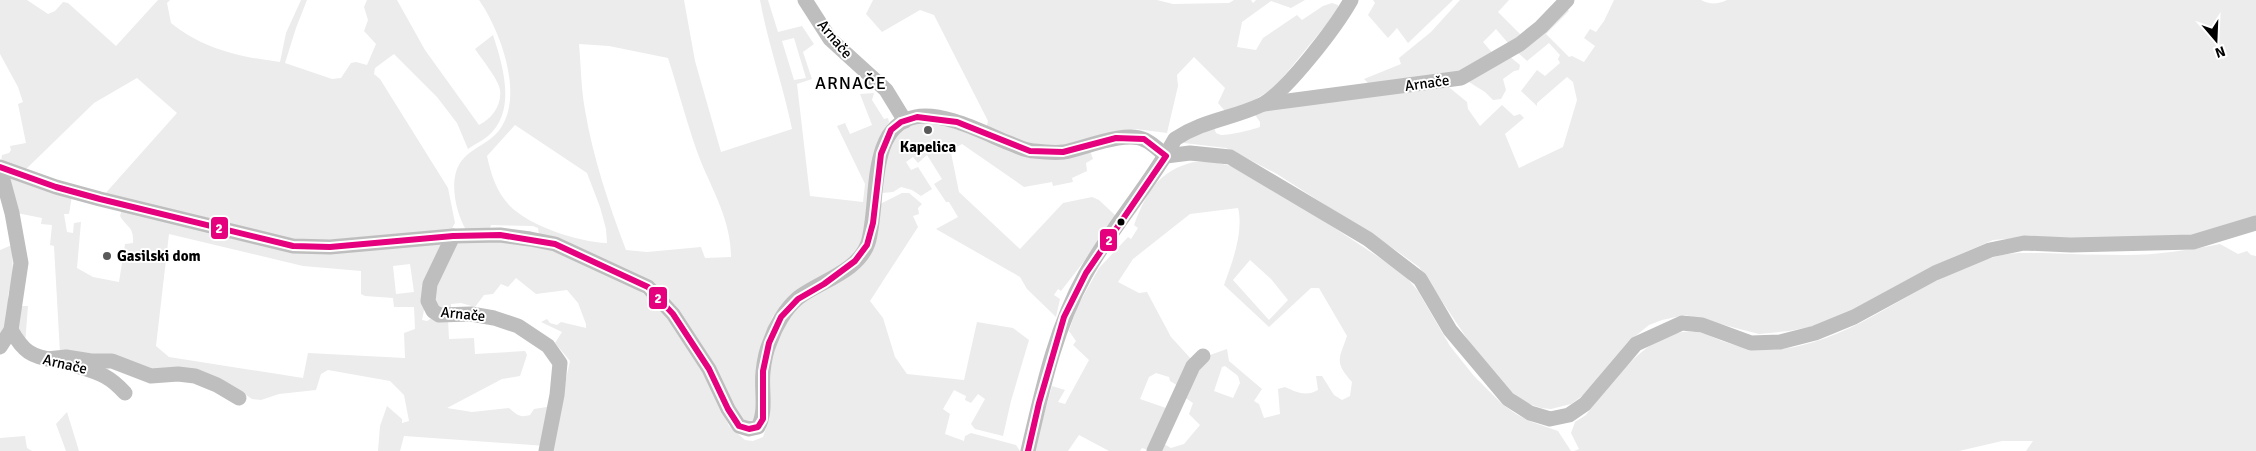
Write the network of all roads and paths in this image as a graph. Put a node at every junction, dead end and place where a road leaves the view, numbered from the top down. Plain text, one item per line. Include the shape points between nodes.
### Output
1 (805, 0) edge
2 (1351, 0) edge
3 (1567, 0) edge
4 (1263, 104) junction
5 (905, 121) junction
6 (1166, 156) junction
7 (0, 168) edge
8 (2256, 223) edge
9 (453, 236) junction
10 (11, 330) junction
11 (0, 347) edge
12 (1203, 356) dead end
13 (47, 359) junction
14 (125, 393) dead end
15 (239, 398) dead end
16 (546, 451) edge
17 (1028, 451) edge
18 (1154, 451) edge

1 - 5 street, Arnače via 830,39 886,90
2 - 4 street, Arnače via 1312,56
3 - 4 street, Arnače via 1520,44 1461,78
4 - 6 street, Arnače via 1193,128 1175,139
5 - 6 street via 916,117 957,122 1030,152 1063,152 1126,138 1144,139
5 - 9 street via 891,130 881,154 873,223 867,245 855,261 798,298 781,317 769,343 763,371 763,419 758,427 739,426 709,369 673,314 648,287 555,244 500,236
6 - 8 street via 1190,153 1230,157 1368,239 1420,279 1450,330 1508,399 1530,413 1550,419 1569,415 1585,404 1636,344 1682,322 1702,325 1751,343 1780,342 1816,333 1854,317 1935,273 1990,250 2024,243 2193,242
6 - 17 street, Arnače via 1086,273 1064,317
7 - 9 street via 74,192 293,246 330,247
7 - 10 street via 21,263
9 - 16 street, Arnače via 430,284 428,301 432,311 440,315 471,314 494,318 518,326 548,346 560,363
10 - 11 street
10 - 13 street, Arnače via 18,343 36,358
12 - 18 street via 1194,366
13 - 14 street, Arnače via 102,373
13 - 15 street via 66,357 91,362 112,361 151,376 195,376

